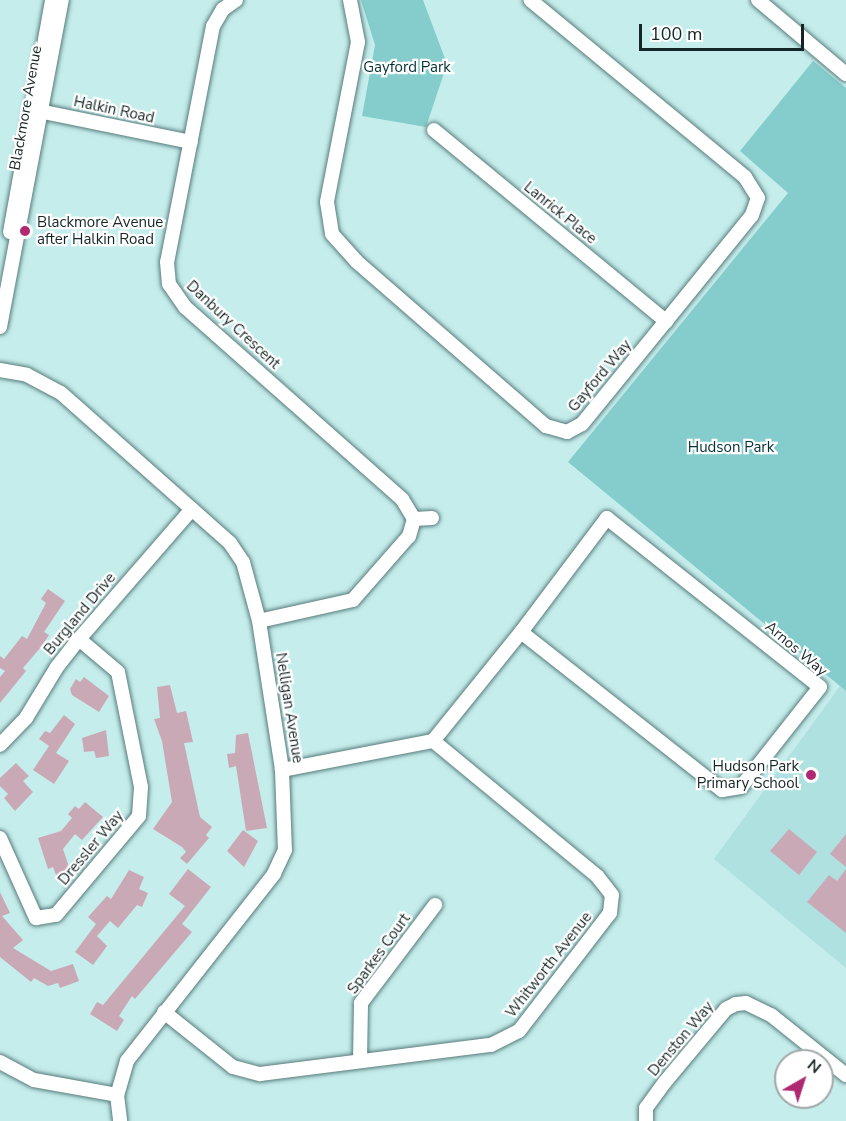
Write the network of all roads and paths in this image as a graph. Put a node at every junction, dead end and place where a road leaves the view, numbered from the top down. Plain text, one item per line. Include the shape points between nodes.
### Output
1 (52, 0) edge
2 (62, 0) edge
3 (236, 0) edge
4 (350, 0) edge
5 (530, 0) edge
6 (758, 0) edge
7 (768, 0) edge
8 (846, 65) edge
9 (846, 74) edge
10 (36, 110) junction
11 (434, 130) dead end
12 (191, 142) junction
13 (0, 282) edge
14 (666, 321) junction
15 (0, 327) edge
16 (0, 370) edge
17 (192, 508) junction
18 (432, 518) dead end
19 (414, 519) junction
20 (259, 621) junction
21 (521, 632) junction
22 (79, 639) junction
23 (433, 741) junction
24 (0, 745) edge
25 (282, 770) junction
26 (0, 838) edge
27 (435, 905) dead end
28 (164, 1012) junction
29 (360, 1061) junction
30 (0, 1062) edge
31 (846, 1075) edge
32 (117, 1095) junction
33 (120, 1121) edge
34 (646, 1121) edge

1 - 10 street, Blackmore Avenue
2 - 10 street, Blackmore Avenue
3 - 12 street, Danbury Crescent via 223,9 213,26
4 - 14 street, Gayford Way via 358,42 327,202 330,227 343,249 546,426 557,431 567,432 582,424
5 - 14 street, Gayford Way via 754,187 758,198 752,215
6 - 9 street
7 - 8 street
10 - 12 street, Halkin Road
10 - 13 street, Blackmore Avenue
10 - 15 street, Blackmore Avenue
11 - 14 street, Lanrick Place
12 - 19 street, Danbury Crescent via 167,262 174,295 402,499
16 - 17 street, Nelligan Avenue via 27,375 61,393
17 - 20 street, Nelligan Avenue via 230,543 243,562
17 - 22 street, Burgland Drive
18 - 19 street
19 - 20 street via 409,536 353,600
20 - 25 street, Nelligan Avenue
21 - 21 street, Arnos Way via 722,790 741,787 820,687 607,518
21 - 23 street, Arnos Way
22 - 24 street, Burgland Drive via 26,718
22 - 26 street, Dressler Way via 118,672 141,787 139,816 56,915 46,917 36,918
23 - 25 street
23 - 29 street, Whitworth Avenue via 597,876 612,895 610,913 519,1031 491,1045
25 - 28 street, Nelligan Avenue via 285,850 274,874
27 - 29 street, Sparkes Court via 361,1003
28 - 29 street, Whitworth Avenue via 233,1067 260,1074
28 - 32 street, Nelligan Avenue via 128,1061
30 - 32 street via 34,1080
31 - 34 street, Denston Way via 771,1015 746,1003 736,1004 726,1009 665,1082 646,1108
32 - 33 street, Nelligan Avenue

